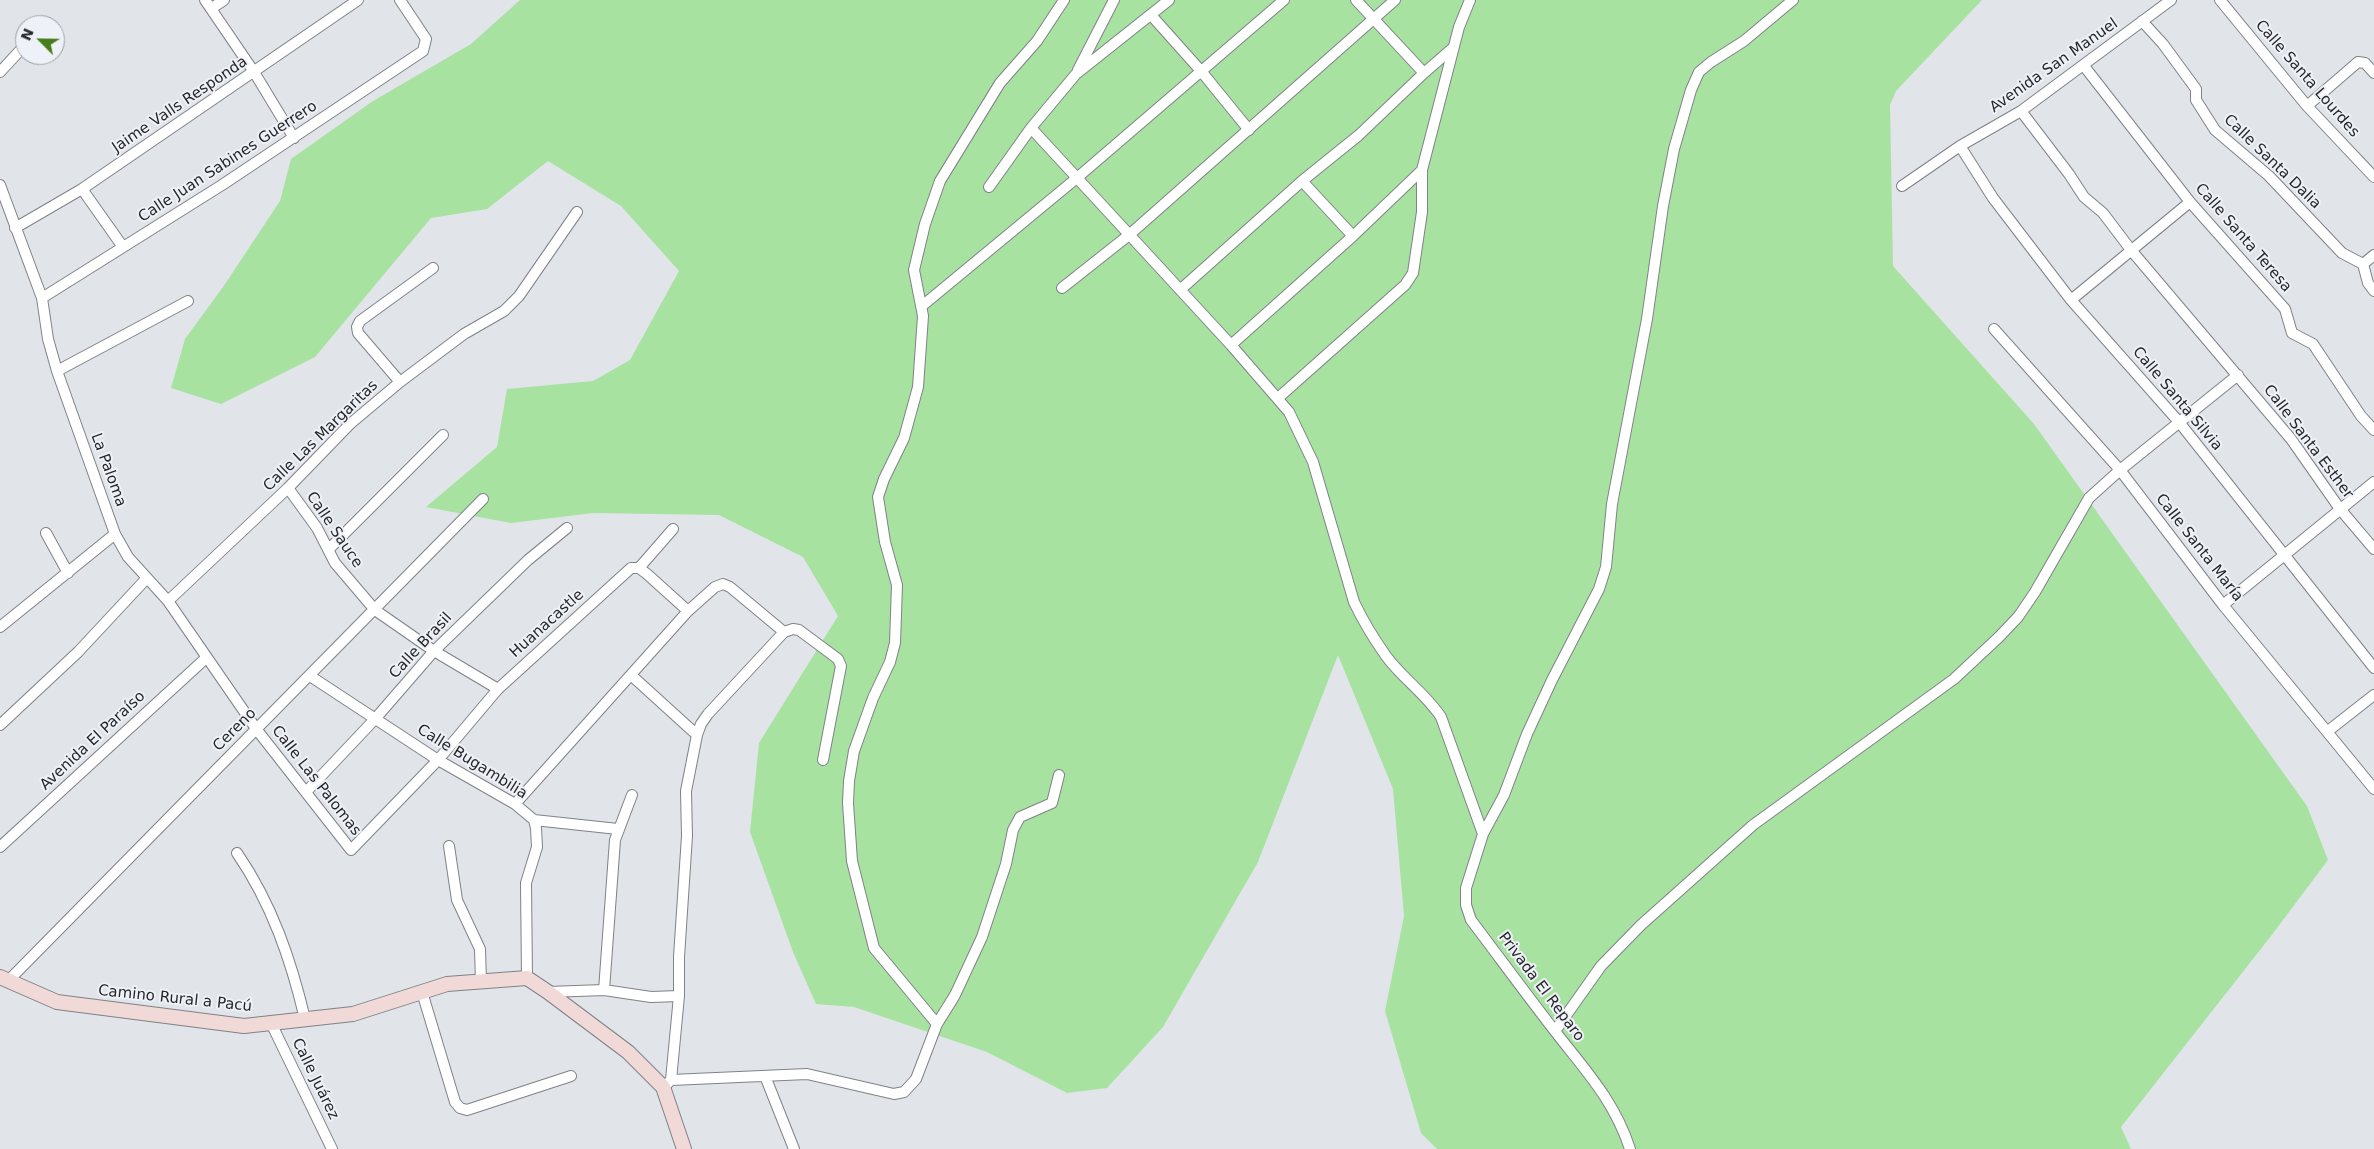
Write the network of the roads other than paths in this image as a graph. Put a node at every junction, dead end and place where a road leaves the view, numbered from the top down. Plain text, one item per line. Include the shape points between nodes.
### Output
1 (224, 0) edge
2 (358, 0) edge
3 (400, 0) edge
4 (1064, 0) edge
5 (1114, 0) edge
6 (1169, 0) edge
7 (1284, 0) edge
8 (1356, 0) edge
9 (1395, 0) edge
10 (1470, 0) edge
11 (1793, 0) edge
12 (2171, 0) edge
13 (2220, 0) edge
14 (208, 4) edge
15 (1151, 15) junction
16 (1374, 19) junction
17 (2142, 21) junction
18 (1454, 47) junction
19 (15, 56) edge
20 (2084, 66) junction
21 (1201, 71) junction
22 (0, 72) edge
23 (254, 72) junction
24 (1424, 73) junction
25 (2374, 73) edge
26 (1076, 74) junction
27 (2307, 106) junction
28 (2021, 111) junction
29 (1031, 128) junction
30 (1249, 130) junction
31 (294, 138) junction
32 (1960, 146) junction
33 (1422, 170) junction
34 (1078, 177) junction
35 (2374, 177) edge
36 (1302, 181) junction
37 (0, 185) edge
38 (1902, 186) dead end
39 (988, 187) dead end
40 (82, 189) junction
41 (2190, 202) junction
42 (577, 212) dead end
43 (15, 228) junction
44 (1129, 235) junction
45 (1353, 236) junction
46 (123, 247) junction
47 (2131, 250) junction
48 (2374, 255) edge
49 (2363, 264) junction
50 (433, 268) dead end
51 (1062, 288) dead end
52 (1180, 290) junction
53 (2374, 291) edge
54 (42, 298) junction
55 (2071, 300) junction
56 (188, 302) dead end
57 (922, 306) junction
58 (1994, 329) dead end
59 (1231, 345) junction
60 (57, 372) junction
61 (2238, 375) junction
62 (400, 382) junction
63 (1278, 398) junction
64 (2179, 422) junction
65 (2374, 430) edge
66 (443, 435) dead end
67 (2120, 470) junction
68 (2374, 482) edge
69 (288, 488) junction
70 (483, 499) dead end
71 (2340, 509) junction
72 (567, 528) dead end
73 (673, 529) dead end
74 (46, 533) dead end
75 (115, 534) junction
76 (329, 549) junction
77 (2374, 549) edge
78 (2285, 556) junction
79 (639, 568) junction
80 (68, 573) junction
81 (147, 578) junction
82 (168, 601) junction
83 (2224, 605) junction
84 (375, 610) junction
85 (688, 611) junction
86 (1, 624) edge
87 (784, 632) junction
88 (434, 650) junction
89 (206, 658) junction
90 (2374, 668) edge
91 (631, 675) junction
92 (310, 676) junction
93 (498, 689) junction
94 (2374, 696) edge
95 (376, 719) junction
96 (0, 725) edge
97 (258, 730) junction
98 (2328, 731) junction
99 (697, 735) junction
100 (438, 760) junction
101 (823, 760) dead end
102 (1058, 775) dead end
103 (2374, 789) edge
104 (306, 792) junction
105 (632, 795) dead end
106 (516, 804) junction
107 (534, 820) junction
108 (618, 829) junction
109 (1483, 834) junction
110 (448, 846) dead end
111 (0, 847) edge
112 (350, 850) joint
113 (237, 853) dead end
114 (527, 978) junction
115 (4, 979) edge
116 (481, 982) junction
117 (604, 990) junction
118 (422, 992) junction
119 (548, 992) junction
120 (679, 996) junction
121 (304, 1019) junction
122 (271, 1023) junction
123 (937, 1024) junction
124 (1554, 1031) junction
125 (571, 1076) dead end
126 (765, 1076) junction
127 (667, 1084) junction
128 (332, 1149) edge
129 (684, 1149) edge
130 (794, 1149) edge
131 (1630, 1149) edge

1 - 14 street
2 - 23 street, Jaime Valls Responda
3 - 31 street, Calle Juan Sabines Guerrero via 426,39 424,51
4 - 57 street via 1037,41 996,89 940,181 916,258 915,278
5 - 26 street
6 - 15 street
7 - 21 street
8 - 16 street
9 - 16 street
10 - 18 street
11 - 109 street, Privada El Reparo via 1744,41 1699,72 1691,90 1662,206 1647,319 1612,504 1606,567 1599,589 1552,680 1504,795
12 - 17 street, Avenida San Manuel
13 - 27 street, Calle Santa Lourdes
14 - 23 street
15 - 21 street
15 - 26 street
16 - 24 street
16 - 30 street
17 - 20 street, Avenida San Manuel
17 - 49 street, Calle Santa Dalia via 2196,89 2196,100 2215,130 2268,176 2342,253
18 - 24 street
18 - 33 street
19 - 22 street
20 - 28 street, Avenida San Manuel
20 - 41 street, Calle Santa Teresa
21 - 30 street
21 - 34 street
23 - 31 street
23 - 40 street, Jaime Valls Responda
24 - 36 street via 1359,135
25 - 27 street via 2365,63 2358,62
26 - 29 street
27 - 35 street, Calle Santa Lourdes
28 - 32 street, Avenida San Manuel
28 - 47 street, Calle Santa Esther via 2084,197 2103,213
29 - 34 street
29 - 39 street
30 - 44 street
31 - 46 street, Calle Juan Sabines Guerrero
32 - 38 street, Avenida San Manuel
32 - 55 street, Calle Santa Silvia via 1993,198
33 - 45 street
33 - 63 street via 1422,212 1413,273 1405,285
34 - 44 street
34 - 57 street
36 - 45 street
36 - 52 street
37 - 43 street, La Paloma
40 - 43 street, Jaime Valls Responda
40 - 46 street
41 - 47 street
41 - 65 street, Calle Santa Teresa via 2285,309 2292,334 2313,344 2361,416
42 - 62 street, Calle Las Margaritas via 519,296 504,311 464,334
43 - 54 street, La Paloma
44 - 51 street
44 - 52 street
45 - 59 street
46 - 54 street, Calle Juan Sabines Guerrero
47 - 55 street
47 - 61 street, Calle Santa Esther
48 - 49 street
49 - 53 street via 2368,283
50 - 62 street via 360,321 357,327 358,333
52 - 59 street
54 - 60 street, La Paloma
55 - 64 street, Calle Santa Silvia
56 - 60 street
57 - 123 street via 920,369 914,408 878,497 885,542 897,585 895,643 856,744 849,782 849,823 852,862 874,948
58 - 67 street, Calle Santa María
59 - 63 street
60 - 75 street, La Paloma
61 - 64 street
61 - 71 street, Calle Santa Esther via 2291,439
62 - 69 street, Calle Las Margaritas via 350,424
63 - 109 street via 1298,428 1313,462 1362,620 1386,656 1441,717
64 - 67 street
64 - 78 street, Calle Santa Silvia
66 - 76 street
67 - 83 street, Calle Santa María
67 - 124 street via 2089,498 2035,592 1999,637 1954,680 1753,825 1634,932 1602,966
68 - 71 street
69 - 76 street, Calle Sauce via 318,528
69 - 82 street, Calle Las Margaritas
70 - 84 street, Cereno
71 - 77 street, Calle Santa Esther
71 - 78 street
72 - 88 street, Calle Brasil via 528,560
73 - 79 street
74 - 80 street
75 - 80 street
75 - 81 street, La Paloma via 128,557
76 - 84 street, Calle Sauce via 335,563
78 - 83 street
78 - 90 street, Calle Santa Silvia
79 - 85 street
79 - 93 street, Huanacastle via 630,568
80 - 86 street
81 - 82 street, La Paloma
81 - 96 street via 78,652
82 - 89 street, La Paloma
83 - 98 street, Calle Santa María
84 - 88 street, Calle Sauce
84 - 92 street, Cereno
85 - 87 street via 715,587 723,584
85 - 91 street
87 - 99 street via 708,714
87 - 101 street via 799,630 838,659 841,666
88 - 93 street, Calle Sauce
88 - 95 street, Calle Brasil
89 - 97 street, La Paloma
89 - 111 street, Avenida El Paraíso
91 - 99 street
91 - 106 street
92 - 95 street, Calle Bugambilia
92 - 97 street, Cereno
93 - 100 street, Huanacastle
94 - 98 street
95 - 100 street, Calle Bugambilia
95 - 104 street, Calle Brasil
97 - 104 street, Calle Las Palomas
97 - 115 street, Cereno
98 - 103 street, Calle Santa María
99 - 120 street via 686,791 687,836
100 - 106 street, Calle Bugambilia
100 - 112 street, Huanacastle
102 - 123 street via 1052,802 1020,817 1013,830 1006,864 982,937 955,995
104 - 112 street, Calle Las Palomas
105 - 108 street
106 - 107 street, Calle Bugambilia
107 - 108 street
107 - 114 street, Calle Bugambilia via 537,847 526,883
108 - 117 street
109 - 124 street, Privada El Reparo via 1466,888 1466,906 1471,920
110 - 116 street via 457,900 480,949
113 - 121 street via 256,880 276,924
114 - 116 street, Camino Rural a Pacú
114 - 119 street
115 - 122 street, Camino Rural a Pacú via 57,1002 244,1026
116 - 118 street, Camino Rural a Pacú via 447,984
117 - 119 street
117 - 120 street via 651,997
118 - 121 street, Camino Rural a Pacú via 353,1014
118 - 125 street via 455,1102 460,1108 467,1110
119 - 127 street
120 - 127 street
121 - 122 street, Camino Rural a Pacú
122 - 128 street, Calle Juárez
123 - 126 street via 916,1079 901,1094 817,1075
124 - 131 street, Privada El Reparo via 1599,1085
126 - 127 street
126 - 130 street
127 - 129 street

